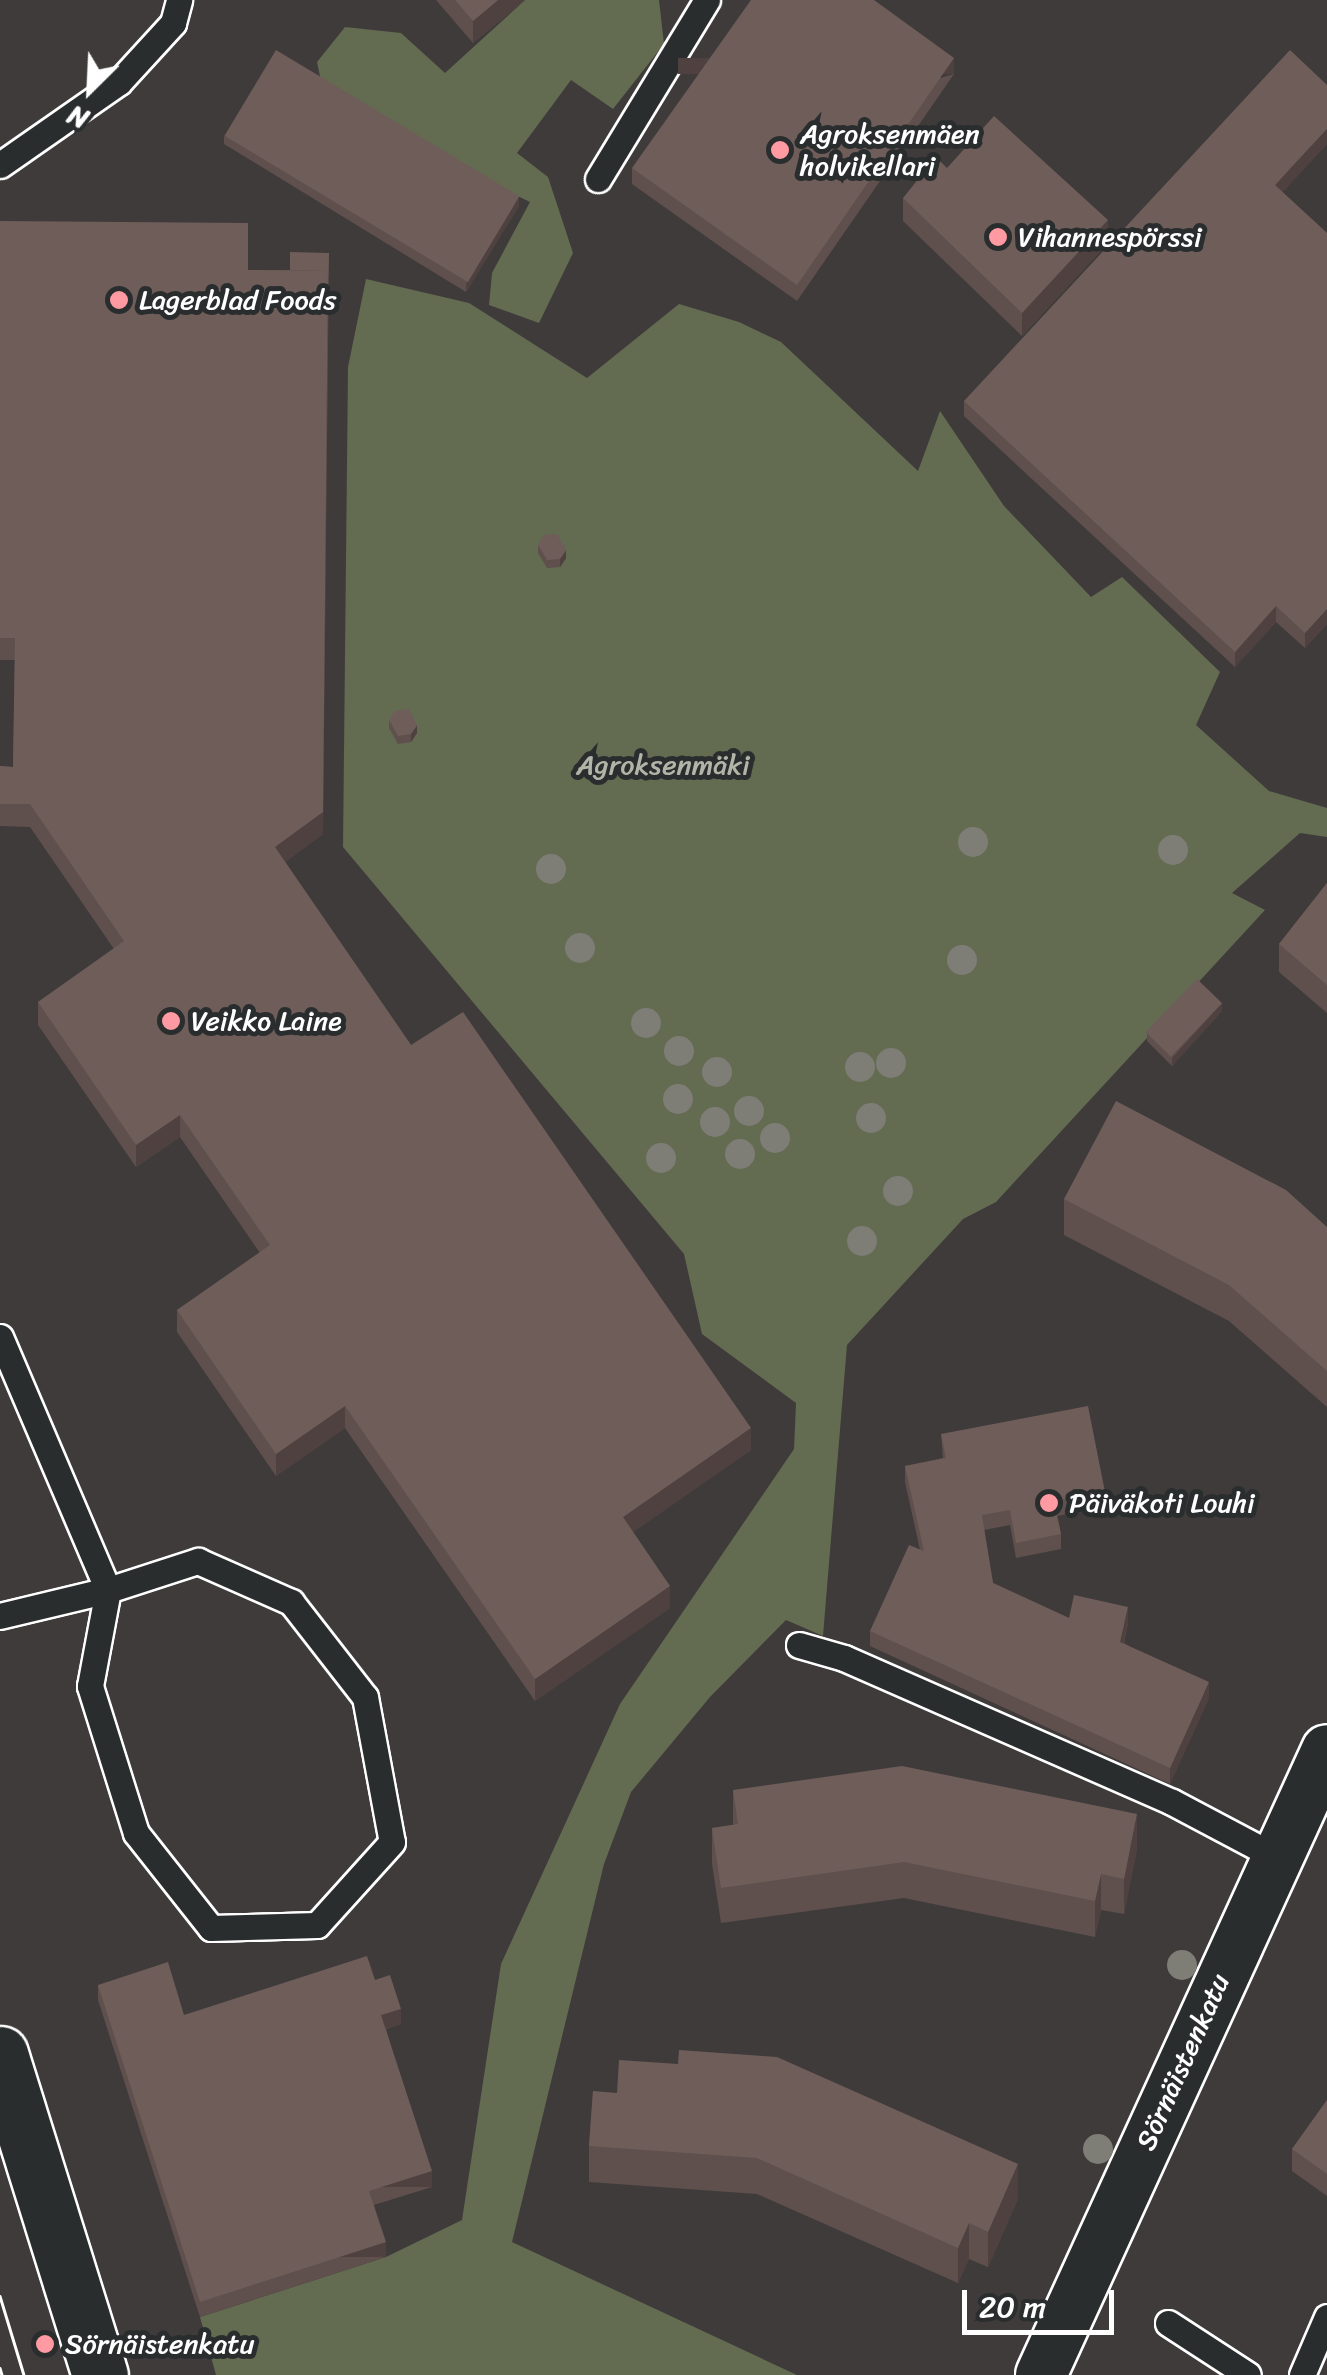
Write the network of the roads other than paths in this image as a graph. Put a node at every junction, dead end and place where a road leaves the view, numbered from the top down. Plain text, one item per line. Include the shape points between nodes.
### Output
1 (179, 0) edge
2 (707, 0) edge
3 (0, 165) edge
4 (598, 179) dead end
5 (0, 1337) edge
6 (108, 1590) junction
7 (0, 1616) edge
8 (799, 1645) dead end
9 (1327, 1750) edge
10 (1274, 1856) junction
11 (0, 2054) edge
12 (1327, 2317) edge
13 (1168, 2322) dead end
14 (100, 2375) edge
15 (1041, 2375) edge
16 (1248, 2375) edge
17 (1302, 2375) edge

1 - 3 lane via 172,23 119,82
2 - 4 lane
5 - 6 lane
6 - 6 lane via 90,1686 136,1833 212,1928 317,1925 392,1842 365,1697 292,1602 198,1561
6 - 7 lane
8 - 10 lane via 844,1658 1136,1786
9 - 10 street, Sörnäistenkatu
10 - 15 street, Sörnäistenkatu
11 - 14 main road
12 - 17 lane
13 - 16 lane

